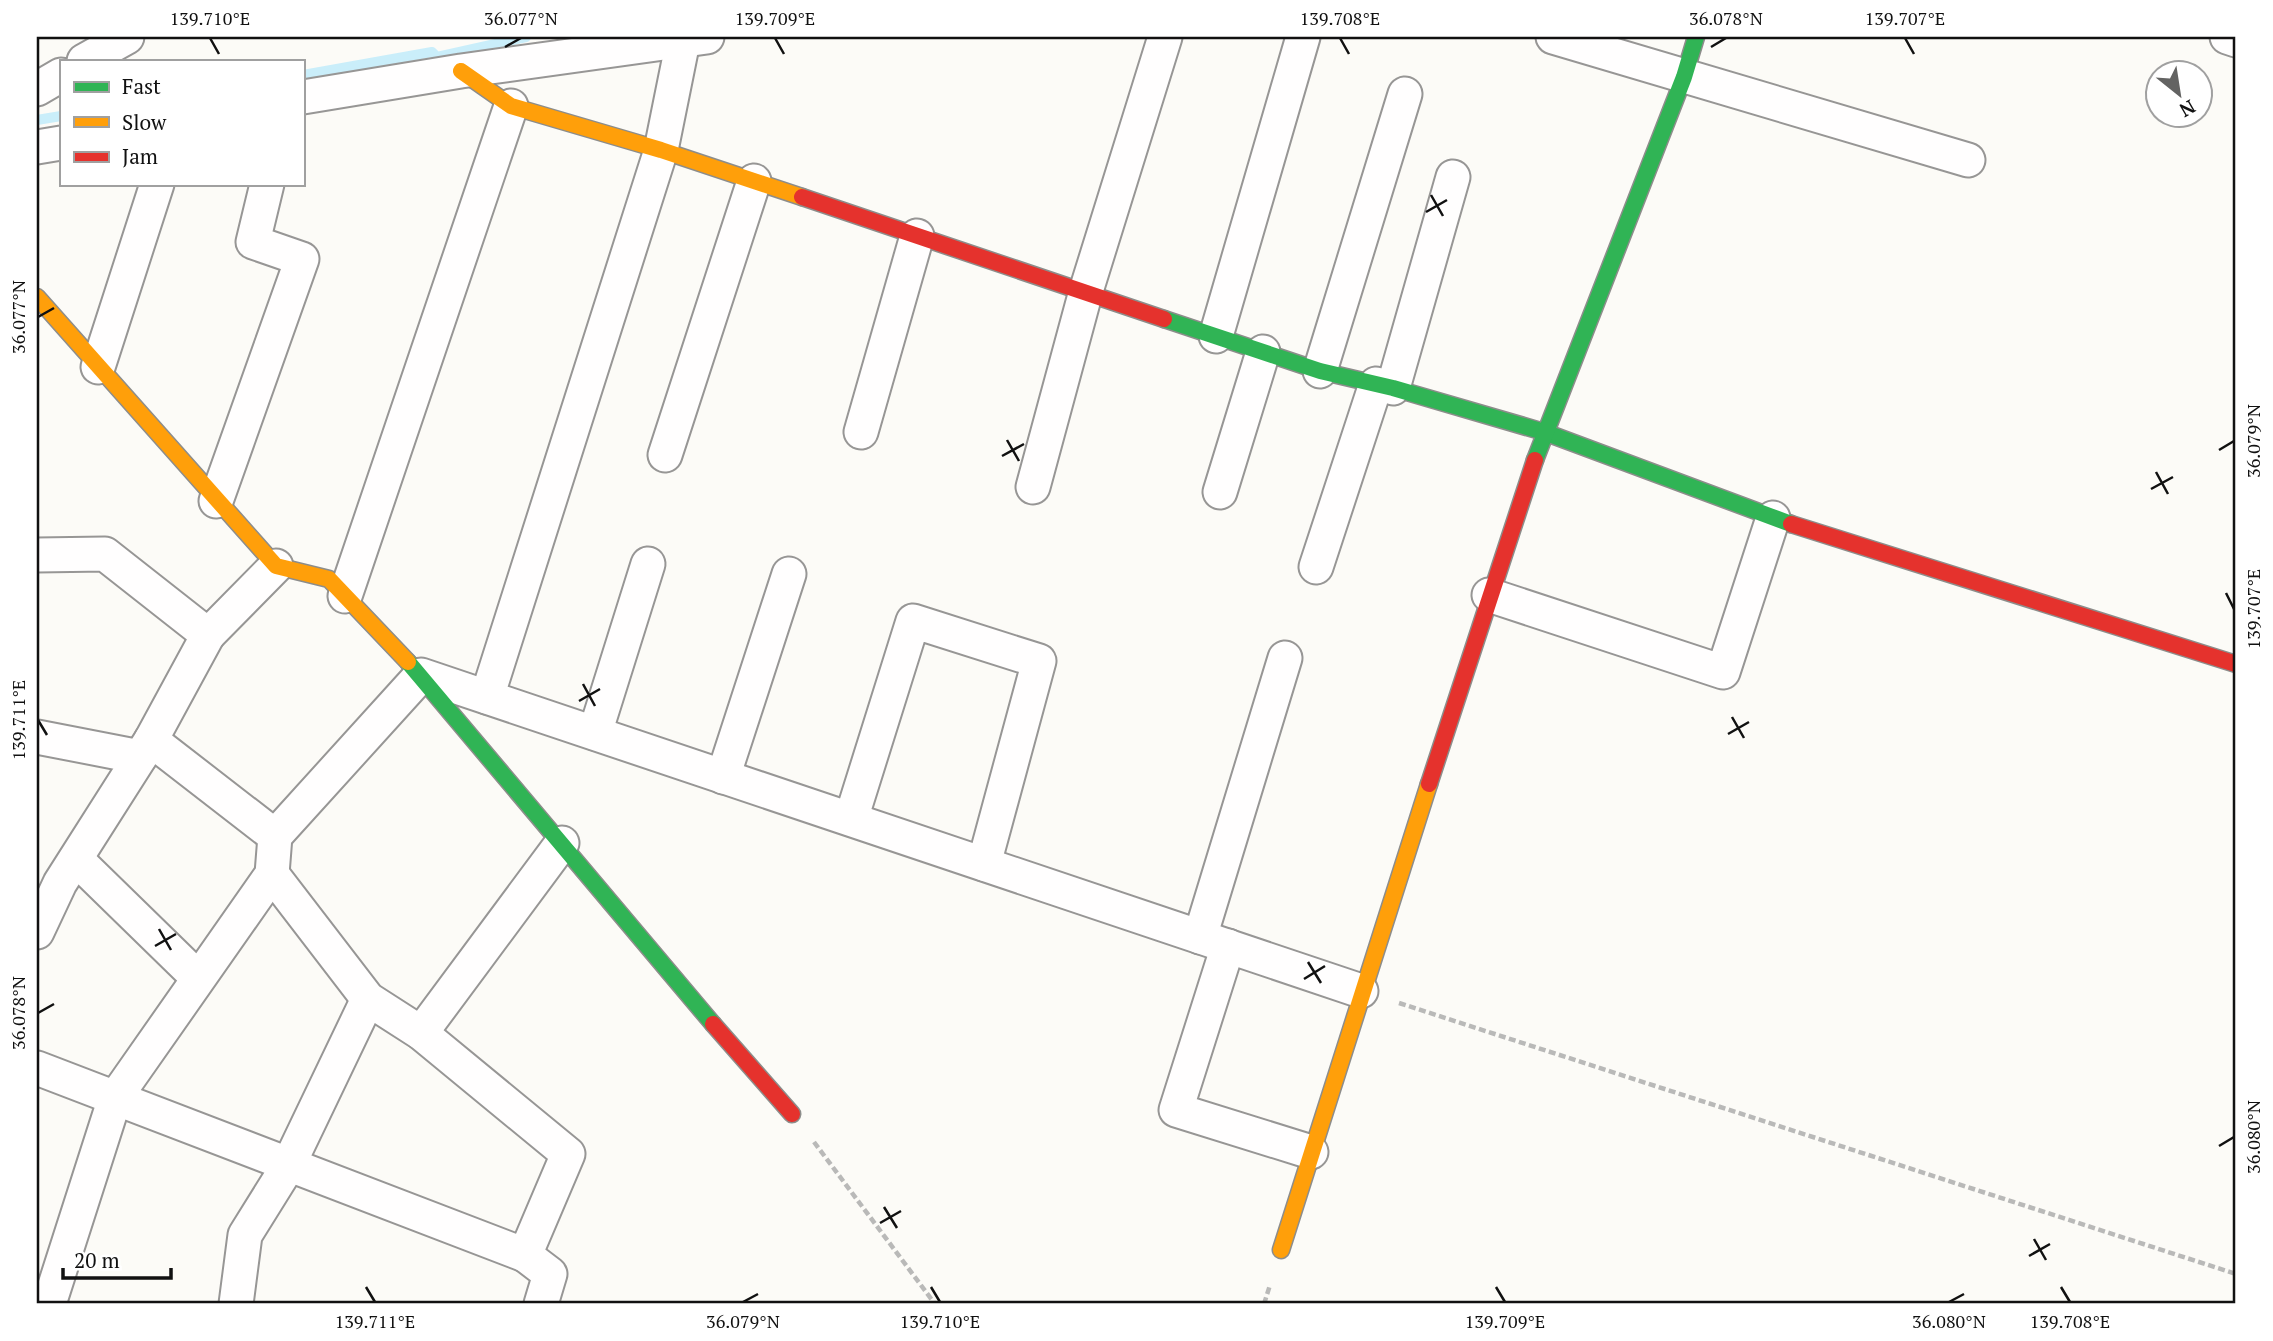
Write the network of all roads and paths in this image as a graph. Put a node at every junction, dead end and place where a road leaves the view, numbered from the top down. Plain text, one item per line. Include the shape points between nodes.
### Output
1 (127, 37) edge
2 (1165, 37) edge
3 (1303, 37) edge
4 (1553, 37) edge
5 (1696, 37) edge
6 (2227, 37) edge
7 (691, 38) edge
8 (2236, 40) edge
9 (87, 60) edge
10 (461, 71) junction
11 (60, 76) edge
12 (1684, 77) junction
13 (37, 89) edge
14 (1405, 94) dead end
15 (304, 97) edge
16 (512, 106) junction
17 (60, 143) edge
18 (37, 147) edge
19 (661, 150) junction
20 (1968, 160) dead end
21 (1453, 177) dead end
22 (754, 181) junction
23 (156, 186) edge
24 (267, 186) edge
25 (917, 236) junction
26 (1086, 291) junction
27 (37, 297) edge
28 (1216, 336) junction
29 (1264, 352) junction
30 (98, 367) junction
31 (1320, 371) junction
32 (1384, 386) junction
33 (861, 432) dead end
34 (1544, 432) junction
35 (666, 455) dead end
36 (1033, 487) dead end
37 (1220, 492) dead end
38 (216, 501) junction
39 (1773, 518) junction
40 (37, 555) edge
41 (648, 564) dead end
42 (276, 566) junction
43 (1316, 567) dead end
44 (789, 574) dead end
45 (1489, 595) junction
46 (345, 596) junction
47 (208, 635) junction
48 (1285, 658) dead end
49 (2236, 664) edge
50 (421, 675) junction
51 (487, 697) junction
52 (595, 733) junction
53 (37, 737) edge
54 (145, 749) junction
55 (723, 777) junction
56 (851, 819) junction
57 (275, 835) junction
58 (562, 843) junction
59 (76, 859) junction
60 (984, 864) junction
61 (272, 874) junction
62 (37, 932) edge
63 (1214, 942) junction
64 (198, 978) junction
65 (1362, 991) junction
66 (368, 999) junction
67 (421, 1033) junction
68 (37, 1068) edge
69 (115, 1098) junction
70 (792, 1114) joint
71 (1311, 1152) junction
72 (288, 1166) junction
73 (1280, 1250) dead end
74 (525, 1255) junction
75 (2236, 1274) edge
76 (49, 1304) edge
77 (236, 1304) edge
78 (541, 1304) edge
79 (934, 1304) edge

1 - 9 street
2 - 26 street
3 - 28 street
4 - 12 street
5 - 12 street
6 - 8 street
7 - 10 street
7 - 19 street
10 - 15 street
10 - 16 street
11 - 13 street
12 - 20 street
12 - 34 street
14 - 31 street
16 - 19 street
16 - 46 street
17 - 18 street
19 - 22 street
19 - 51 street
21 - 32 street
22 - 25 street
22 - 35 street
23 - 30 street
24 - 38 street via 253,242 302,259
25 - 26 street
25 - 33 street
26 - 28 street
26 - 36 street
27 - 30 street
28 - 29 street
29 - 31 street
29 - 37 street
30 - 38 street
31 - 32 street
32 - 34 street
32 - 43 street
34 - 39 street
34 - 45 street
38 - 42 street
39 - 45 street via 1723,672
39 - 49 street
40 - 47 street via 105,554
41 - 52 street
42 - 46 street via 330,579
42 - 47 street
44 - 55 street
45 - 65 street
46 - 50 street
47 - 54 street
48 - 63 street
50 - 51 street
50 - 57 street
50 - 58 street
51 - 52 street
52 - 55 street
53 - 54 street
54 - 57 street
54 - 59 street
55 - 56 street
56 - 60 street
56 - 60 street via 913,621 1039,661
57 - 61 street
58 - 67 street
58 - 70 street
59 - 62 street
59 - 64 street
60 - 63 street
61 - 64 street
61 - 66 street
63 - 65 street
63 - 71 street via 1176,1110
64 - 69 street
65 - 71 street
65 - 75 path
66 - 67 street
66 - 72 street
67 - 74 street via 568,1154
68 - 69 street
69 - 72 street
69 - 76 street
70 - 79 path
71 - 73 street
72 - 74 street
72 - 77 street via 245,1235
74 - 78 street via 550,1274

